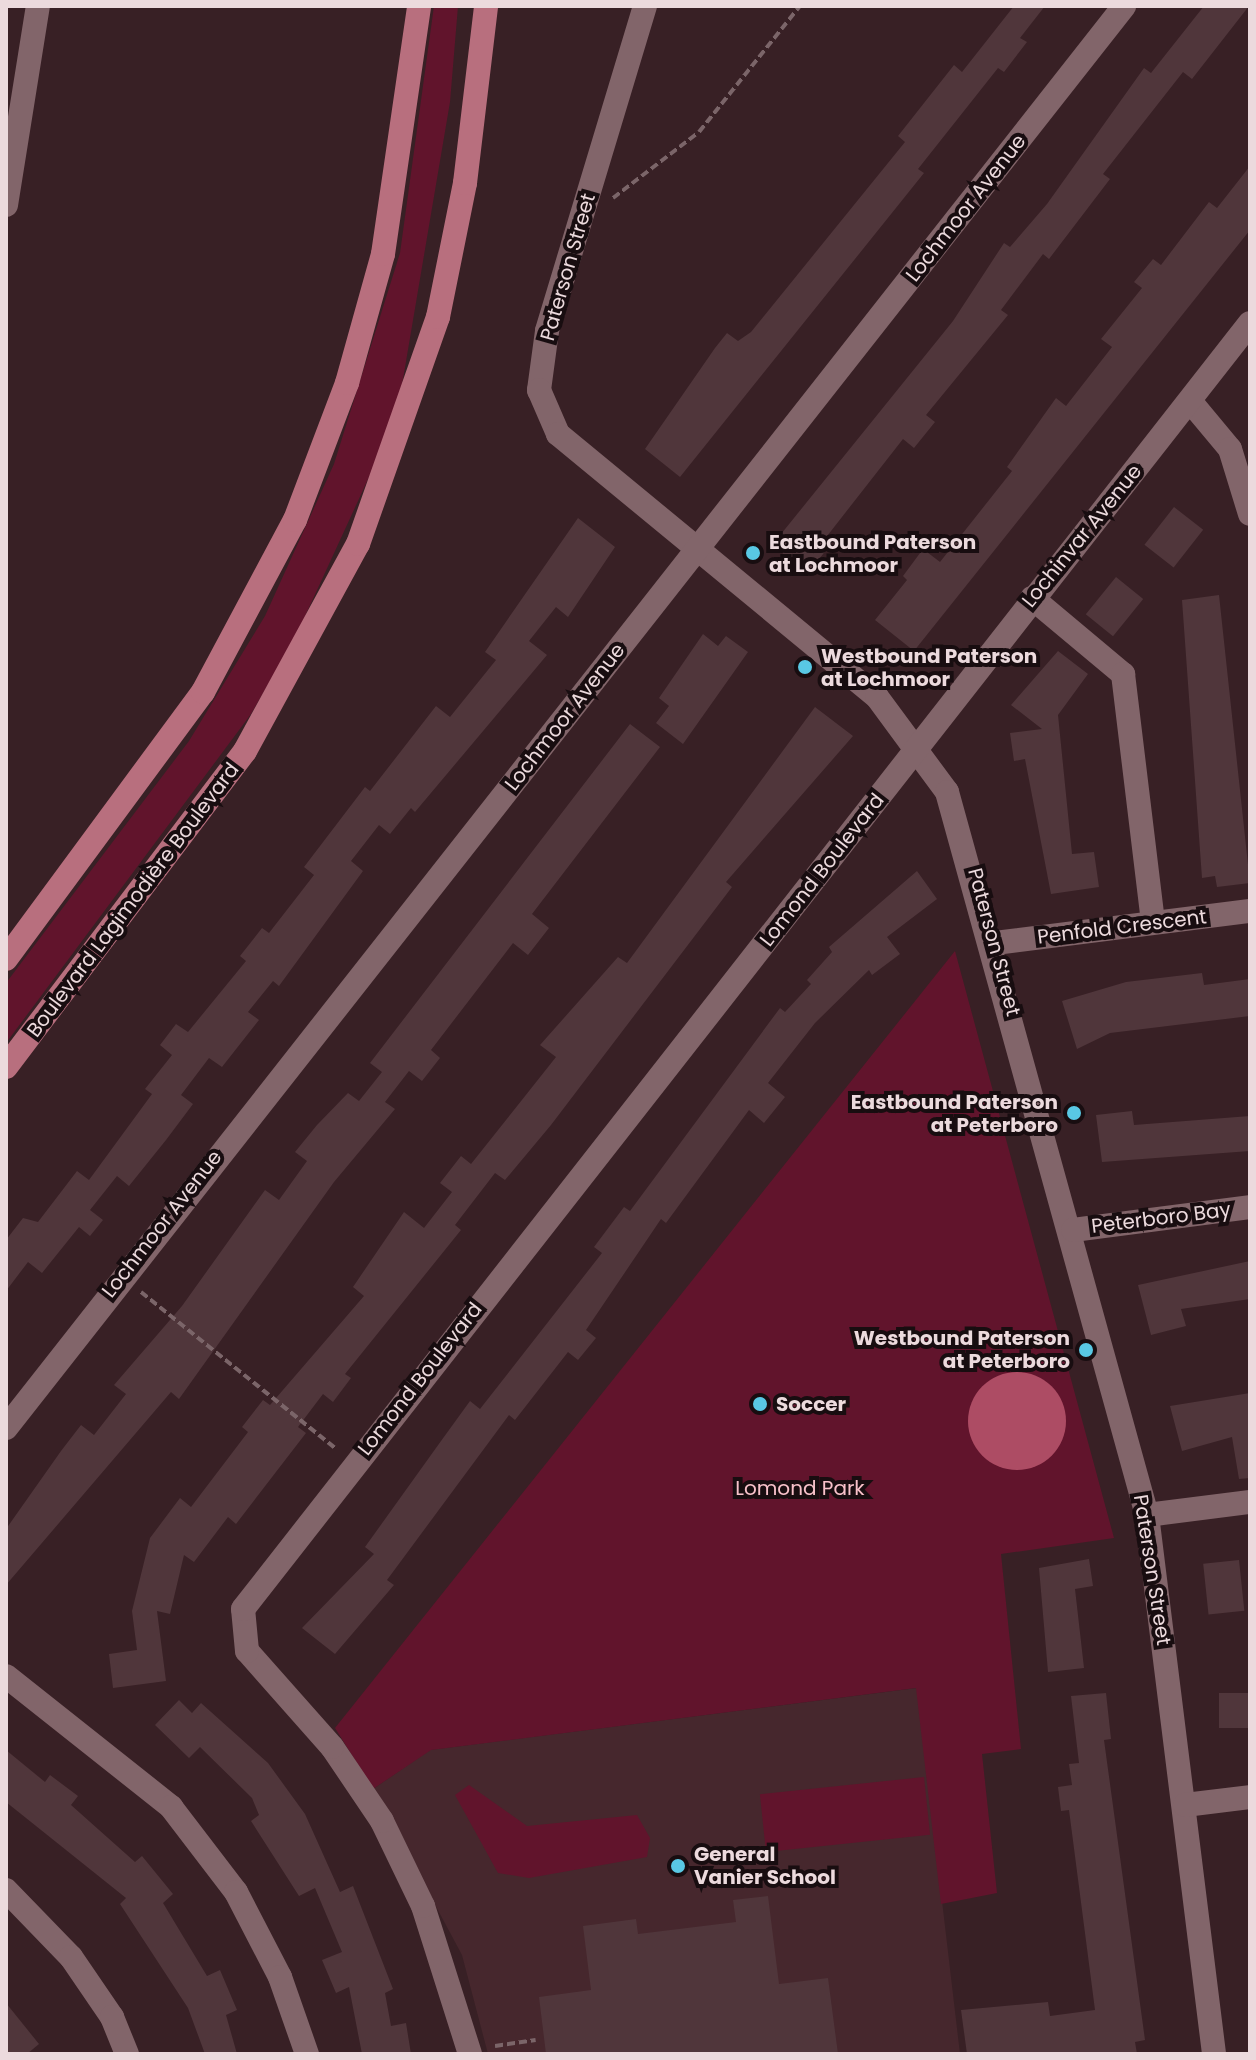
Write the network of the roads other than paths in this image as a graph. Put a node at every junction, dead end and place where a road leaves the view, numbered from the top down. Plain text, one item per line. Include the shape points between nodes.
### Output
1 (38, 6) edge
2 (486, 6) edge
3 (645, 6) edge
4 (1124, 6) edge
5 (415, 13) edge
6 (6, 205) edge
7 (1250, 323) edge
8 (1190, 401) junction
9 (1250, 514) edge
10 (696, 551) junction
11 (1032, 598) junction
12 (917, 750) junction
13 (1250, 911) edge
14 (1153, 921) junction
15 (995, 943) junction
16 (6, 959) edge
17 (6, 1067) edge
18 (1250, 1207) edge
19 (1073, 1230) junction
20 (6, 1428) edge
21 (1250, 1502) edge
22 (1147, 1515) junction
23 (6, 1676) edge
24 (1250, 1797) edge
25 (1185, 1805) junction
26 (6, 1890) edge
27 (127, 2054) edge
28 (307, 2054) edge
29 (470, 2054) edge
30 (1214, 2054) edge

1 - 6 street
2 - 17 main road, Boulevard Lagimodière Boulevard via 465,183 438,317 358,544 245,751
3 - 10 street, Paterson Street via 547,331 539,390 558,434
4 - 10 street, Lochmoor Avenue
5 - 16 main road via 373,292 295,520 203,692
7 - 8 street, Lochinvar Avenue
8 - 9 street via 1230,449
8 - 11 street, Lochinvar Avenue
10 - 12 street, Paterson Street via 877,697
10 - 20 street, Lochmoor Avenue via 120,1276
11 - 12 street, Lochinvar Avenue
11 - 14 street via 1123,674
12 - 15 street, Paterson Street via 947,792
12 - 29 street, Lomond Boulevard via 243,1609 240,1629 247,1651 332,1747 382,1821 428,1919
13 - 14 street, Penfold Crescent
14 - 15 street, Penfold Crescent
15 - 19 street, Paterson Street
18 - 19 street, Peterboro Bay
19 - 22 street, Paterson Street
21 - 22 street
22 - 25 street, Paterson Street
23 - 28 street via 171,1807 236,1892 280,1977
24 - 25 street
25 - 30 street, Paterson Street
26 - 27 street via 71,1957 112,2017

